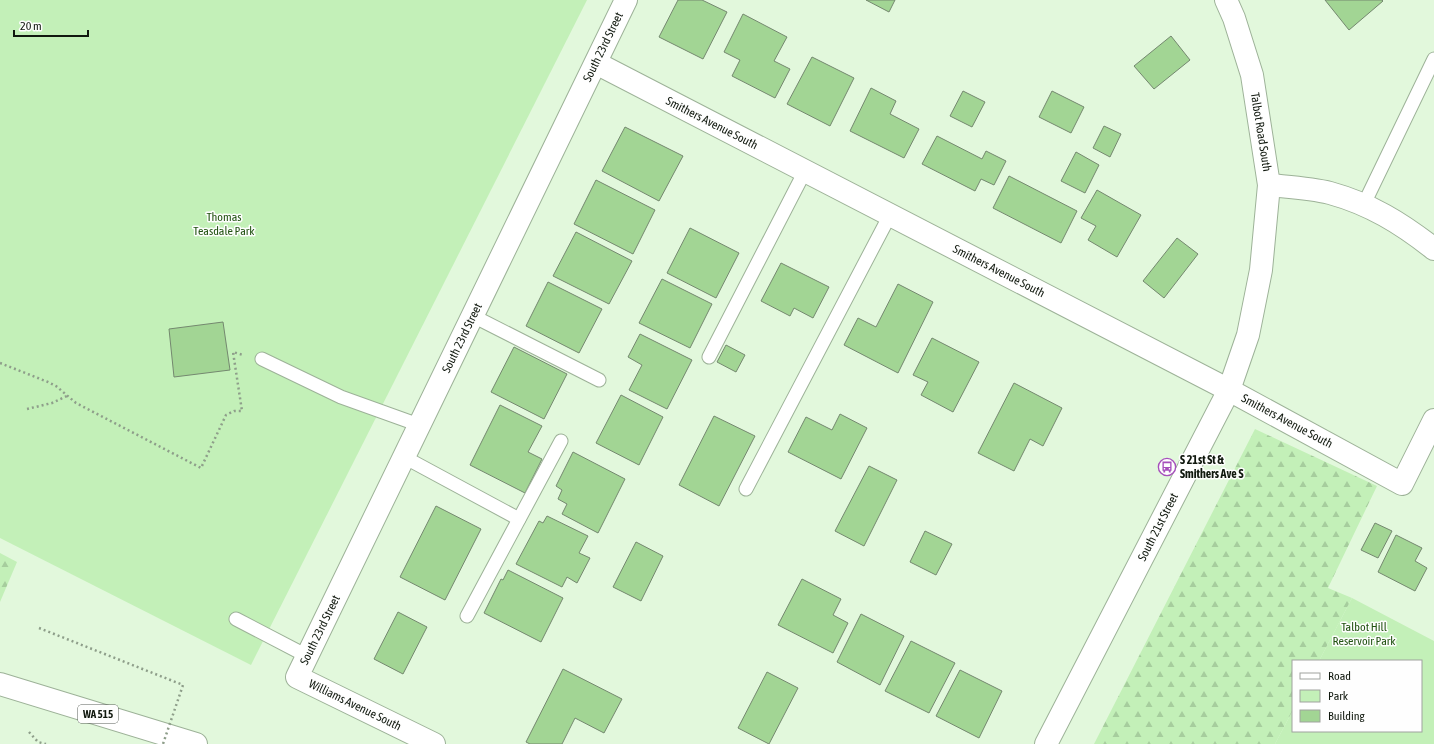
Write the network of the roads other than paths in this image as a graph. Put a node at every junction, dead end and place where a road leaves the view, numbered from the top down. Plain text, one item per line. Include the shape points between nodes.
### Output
1 (626, 0) edge
2 (1226, 0) edge
3 (1434, 59) edge
4 (596, 63) junction
5 (805, 171) junction
6 (1269, 185) junction
7 (1364, 204) junction
8 (890, 215) junction
9 (1434, 249) edge
10 (473, 316) junction
11 (709, 357) dead end
12 (262, 359) road end
13 (599, 380) dead end
14 (1229, 390) junction
15 (1434, 420) edge
16 (419, 425) junction
17 (561, 441) dead end
18 (404, 456) junction
19 (746, 489) dead end
20 (519, 519) junction
21 (467, 616) dead end
22 (236, 619) dead end
23 (307, 656) junction
24 (297, 677) joint
25 (0, 684) edge
26 (196, 744) edge
27 (434, 744) edge
28 (1046, 744) edge

1 - 4 street, South 23rd Street
2 - 6 street, Talbot Road South via 1252,75
3 - 7 lane
4 - 5 street, Smithers Avenue South
4 - 10 street, South 23rd Street
5 - 8 street, Smithers Avenue South
5 - 11 lane
6 - 7 street, Talbot Road South via 1328,192
6 - 14 street, South 21st Street via 1260,277 1248,335
7 - 9 street, Talbot Road South via 1405,226
8 - 14 street, Smithers Avenue South
8 - 19 lane
10 - 13 lane
10 - 16 street, South 23rd Street
12 - 16 lane via 340,397
14 - 15 street, Smithers Avenue South via 1402,484
14 - 28 street, South 21st Street
16 - 18 street, South 23rd Street
17 - 20 lane
18 - 20 lane
18 - 23 street, South 23rd Street
20 - 21 lane
22 - 23 lane
23 - 24 street, South 23rd Street
24 - 27 street, Williams Avenue South
25 - 26 street, WA 515

